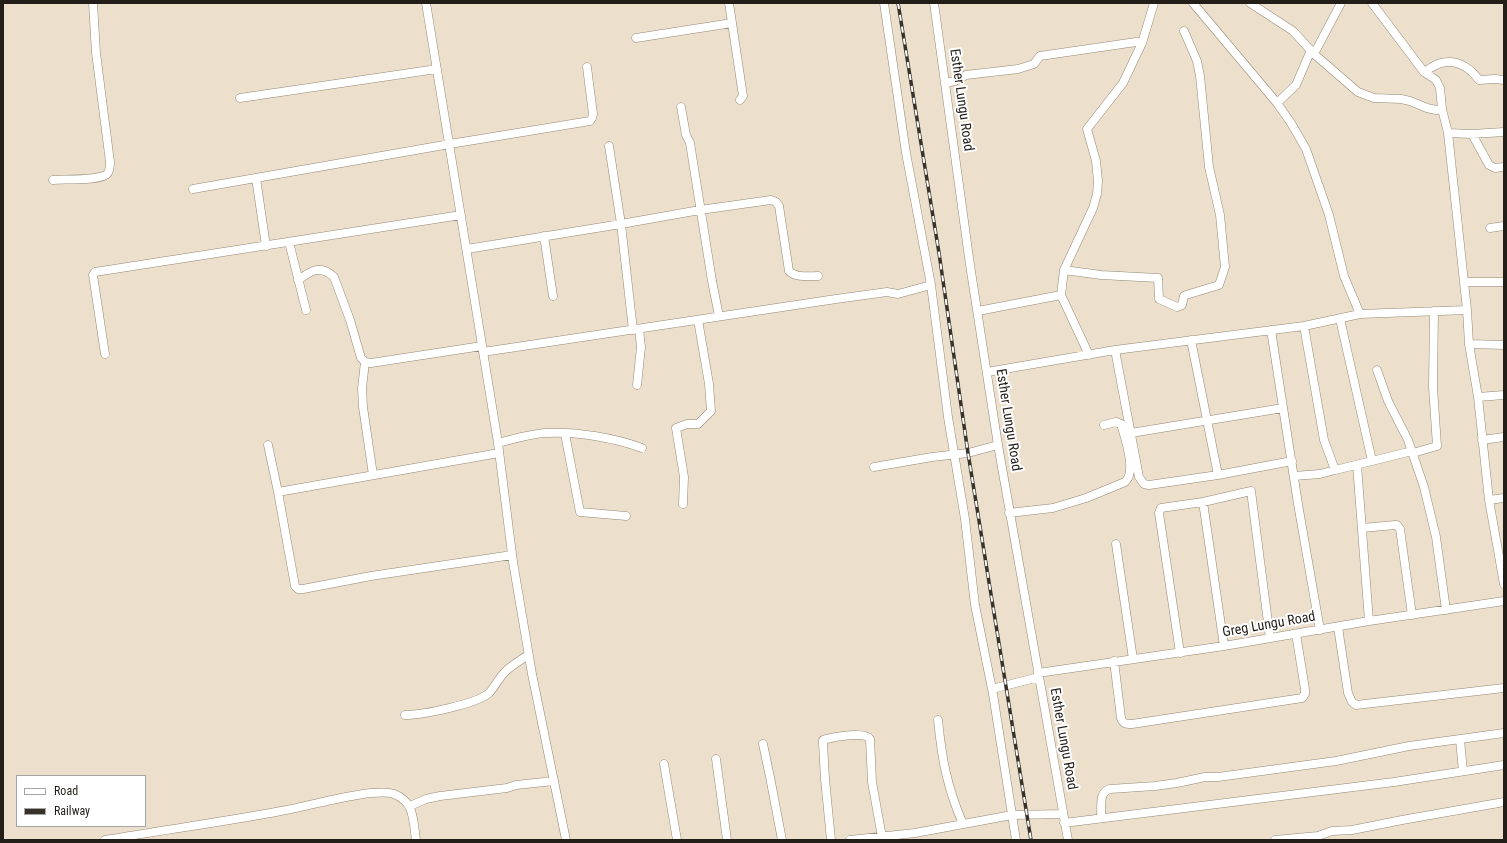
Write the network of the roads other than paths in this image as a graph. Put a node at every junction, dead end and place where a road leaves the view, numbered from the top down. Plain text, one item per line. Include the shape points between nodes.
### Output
1 (93, 3) edge
2 (426, 3) edge
3 (729, 3) edge
4 (884, 3) edge
5 (934, 3) edge
6 (1154, 3) edge
7 (1194, 3) edge
8 (1250, 3) edge
9 (1341, 3) edge
10 (1372, 3) edge
11 (732, 23) junction
12 (1184, 31) dead end
13 (636, 38) dead end
14 (1142, 43) junction
15 (1313, 52) junction
16 (587, 67) dead end
17 (438, 69) junction
18 (1424, 72) junction
19 (1504, 80) edge
20 (945, 83) junction
21 (240, 98) dead end
22 (740, 100) dead end
23 (1277, 103) junction
24 (681, 107) dead end
25 (1442, 109) junction
26 (1504, 132) edge
27 (1448, 133) junction
28 (1472, 134) junction
29 (450, 144) junction
30 (609, 146) dead end
31 (1504, 167) edge
32 (256, 178) junction
33 (53, 180) dead end
34 (193, 189) dead end
35 (700, 210) junction
36 (461, 215) junction
37 (621, 224) junction
38 (1504, 226) edge
39 (1490, 228) dead end
40 (544, 236) junction
41 (289, 242) junction
42 (266, 246) junction
43 (467, 249) junction
44 (1064, 270) junction
45 (818, 276) dead end
46 (298, 280) junction
47 (1464, 282) junction
48 (1504, 282) edge
49 (931, 285) junction
50 (1061, 295) junction
51 (552, 296) dead end
52 (306, 310) dead end
53 (1467, 310) junction
54 (978, 311) junction
55 (1434, 311) junction
56 (1360, 314) junction
57 (719, 316) junction
58 (1340, 319) junction
59 (698, 320) junction
60 (1304, 326) junction
61 (636, 329) junction
62 (1271, 330) junction
63 (1191, 340) junction
64 (1470, 344) junction
65 (1504, 345) edge
66 (483, 349) junction
67 (1116, 350) junction
68 (105, 354) dead end
69 (1089, 355) junction
70 (364, 362) junction
71 (1377, 370) dead end
72 (987, 372) junction
73 (637, 385) dead end
74 (1504, 394) edge
75 (1478, 397) junction
76 (1283, 408) junction
77 (1207, 421) junction
78 (1104, 425) dead end
79 (1131, 433) junction
80 (565, 434) junction
81 (1504, 437) edge
82 (1482, 440) junction
83 (498, 443) junction
84 (268, 445) dead end
85 (998, 445) junction
86 (642, 448) dead end
87 (1412, 452) junction
88 (499, 453) junction
89 (954, 455) junction
90 (1292, 460) junction
91 (1372, 461) junction
92 (1357, 465) junction
93 (874, 467) dead end
94 (1335, 470) junction
95 (1218, 474) junction
96 (373, 475) junction
97 (1294, 476) junction
98 (278, 492) junction
99 (1504, 498) edge
100 (1489, 500) junction
101 (1203, 502) junction
102 (683, 504) dead end
103 (1010, 513) junction
104 (626, 516) dead end
105 (1362, 528) junction
106 (1116, 544) dead end
107 (512, 555) junction
108 (1504, 584) edge
109 (1504, 601) edge
110 (1446, 610) junction
111 (1412, 615) junction
112 (1369, 621) junction
113 (1338, 626) junction
114 (1320, 630) junction
115 (1296, 634) junction
116 (1270, 638) junction
117 (1224, 646) junction
118 (1180, 653) junction
119 (528, 654) junction
120 (1133, 659) junction
121 (1114, 661) junction
122 (1038, 675) junction
123 (1504, 688) edge
124 (992, 689) junction
125 (405, 715) dead end
126 (938, 720) dead end
127 (1504, 733) edge
128 (1460, 740) junction
129 (763, 744) dead end
130 (716, 758) dead end
131 (664, 764) dead end
132 (1504, 765) edge
133 (1463, 771) junction
134 (554, 781) junction
135 (1504, 802) edge
136 (410, 806) junction
137 (1063, 814) junction
138 (1012, 815) junction
139 (1101, 817) junction
140 (1064, 823) junction
141 (963, 824) junction
142 (882, 837) junction
143 (105, 840) edge
144 (416, 840) edge
145 (566, 840) edge
146 (677, 840) edge
147 (727, 840) edge
148 (782, 840) edge
149 (831, 840) edge
150 (850, 840) edge
151 (1016, 840) edge
152 (1068, 840) edge
153 (1275, 840) edge

1 - 33 street via 109,170 106,175 97,178
2 - 17 street
3 - 11 street
4 - 49 street via 906,153
5 - 20 street, Esther Lungu Road
6 - 14 street
7 - 23 street
8 - 15 street via 1293,31
9 - 15 street
10 - 18 street
11 - 13 street
11 - 22 street via 743,96
12 - 44 street via 1199,71 1208,167 1220,215 1225,267 1219,284 1186,294 1182,305 1177,307 1159,299 1158,278
14 - 20 street via 1040,56 1034,64 1018,69 966,75
14 - 44 street via 1124,83 1087,129 1096,161 1097,194
15 - 23 street via 1296,85
15 - 25 street via 1365,96 1401,99 1427,108
16 - 29 street via 593,114 590,121
17 - 21 street
17 - 29 street
18 - 19 street via 1440,63 1454,62 1471,70 1480,80
18 - 25 street via 1436,80 1440,88
20 - 54 street, Esther Lungu Road
23 - 56 street via 1306,149 1314,169 1329,215 1344,276
24 - 35 street via 690,143
25 - 27 street
26 - 28 street
27 - 28 street
27 - 47 street
28 - 31 street via 1489,165 1495,168
29 - 32 street
29 - 36 street
30 - 37 street
32 - 34 street
32 - 42 street
35 - 37 street
35 - 45 street via 771,200 776,202 779,206 789,271 792,275
35 - 57 street
36 - 41 street
36 - 43 street
37 - 40 street
37 - 61 street
38 - 39 street
40 - 43 street
40 - 51 street
41 - 42 street
41 - 46 street
42 - 68 street via 95,272 93,275
43 - 66 street
44 - 50 street
46 - 52 street
46 - 70 street via 310,272 322,269 334,276
47 - 48 street
47 - 53 street
49 - 57 street via 898,294 887,292
49 - 89 street
50 - 54 street
50 - 69 street
53 - 55 street
53 - 64 street
54 - 72 street, Esther Lungu Road
55 - 56 street
55 - 87 street via 1433,387 1438,443 1435,448
56 - 58 street
57 - 59 street
58 - 60 street
58 - 91 street
59 - 61 street
59 - 102 street via 709,384 710,411 698,424 676,428 684,477
60 - 62 street
60 - 94 street via 1324,440
61 - 66 street
61 - 73 street via 641,347
62 - 63 street
62 - 76 street
63 - 67 street
63 - 77 street
64 - 65 street
64 - 75 street
66 - 70 street
66 - 83 street
67 - 69 street
67 - 79 street
69 - 72 street
70 - 96 street via 363,407
71 - 87 street via 1388,401
72 - 85 street, Esther Lungu Road
74 - 75 street
75 - 82 street
76 - 77 street
76 - 90 street
77 - 79 street
77 - 95 street
78 - 103 street via 1116,422 1121,424 1131,470 1125,482 1053,508
79 - 95 street via 1139,478 1144,484
80 - 83 street via 545,433
80 - 86 street via 606,438
80 - 104 street via 580,512
81 - 82 street
82 - 100 street
83 - 88 street
84 - 98 street
85 - 89 street
85 - 103 street, Esther Lungu Road
87 - 91 street
87 - 110 street via 1424,487 1436,537
88 - 96 street
88 - 107 street
89 - 93 street
89 - 124 street via 965,519 975,605
90 - 95 street
90 - 97 street
91 - 92 street
92 - 94 street
92 - 105 street
94 - 97 street
96 - 98 street
97 - 114 street
98 - 107 street via 295,586 298,589
99 - 100 street
100 - 108 street
101 - 116 street via 1251,491
101 - 117 street
101 - 118 street via 1162,508 1159,513
103 - 122 street, Esther Lungu Road
105 - 111 street via 1397,525 1400,529
105 - 112 street
106 - 120 street
107 - 119 street
109 - 110 street, Greg Lungu Road
110 - 111 street, Greg Lungu Road
111 - 112 street, Greg Lungu Road
112 - 113 street, Greg Lungu Road
113 - 114 street, Greg Lungu Road
113 - 123 street via 1348,694 1356,704
114 - 115 street, Greg Lungu Road
115 - 116 street, Greg Lungu Road
115 - 121 street via 1306,689 1302,698 1132,724 1126,724 1121,718
116 - 117 street, Greg Lungu Road
117 - 118 street, Greg Lungu Road
118 - 120 street, Greg Lungu Road
119 - 125 street via 505,671 488,694 453,707
119 - 134 street
120 - 121 street, Greg Lungu Road
121 - 122 street, Greg Lungu Road
122 - 124 street, Greg Lungu Road
122 - 137 street, Esther Lungu Road
124 - 138 street
126 - 141 street via 945,772
127 - 128 street
128 - 133 street
128 - 139 street via 1409,746 1336,761 1205,777 1177,783 1105,790 1102,794
129 - 148 street
130 - 147 street
131 - 146 street
132 - 133 street
133 - 139 street via 1232,803
134 - 136 street via 440,796
134 - 145 street
135 - 153 street via 1352,830 1332,831 1318,836
136 - 143 street via 394,794 368,794
136 - 144 street
137 - 138 street
137 - 140 street, Esther Lungu Road
138 - 141 street
138 - 151 street
139 - 140 street
140 - 152 street, Esther Lungu Road
141 - 142 street
142 - 149 street via 872,782 870,739 865,735 847,736 826,739 823,743
142 - 150 street

